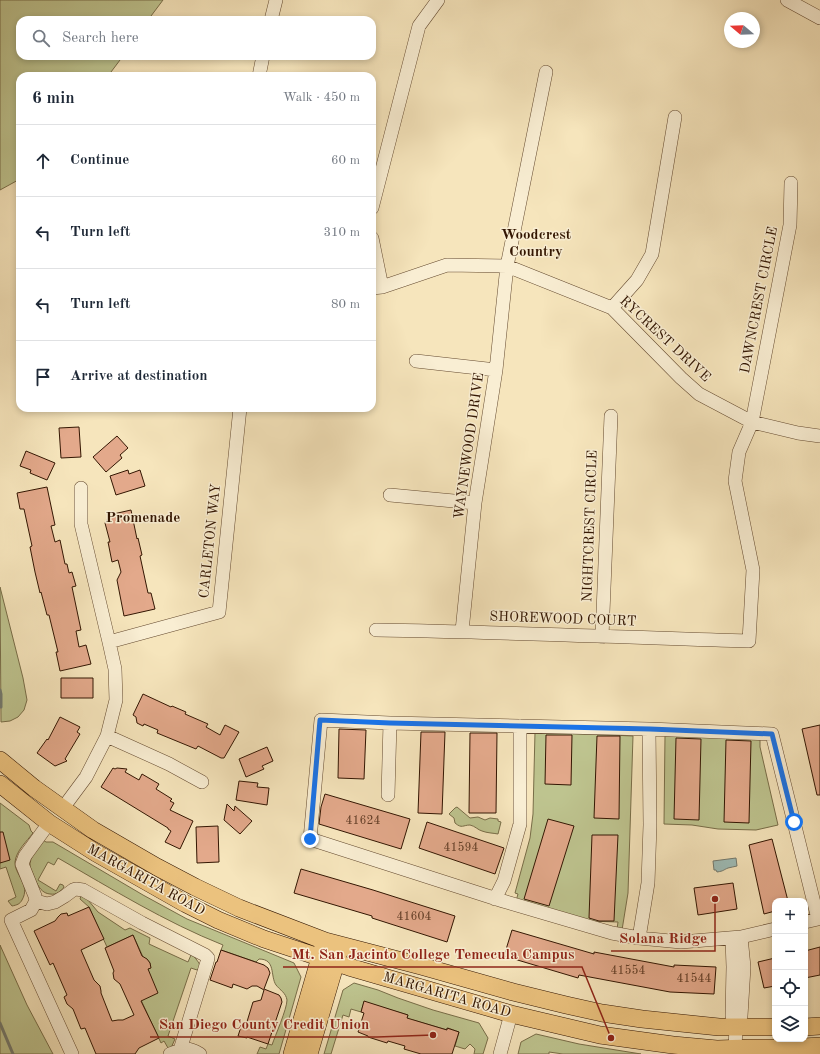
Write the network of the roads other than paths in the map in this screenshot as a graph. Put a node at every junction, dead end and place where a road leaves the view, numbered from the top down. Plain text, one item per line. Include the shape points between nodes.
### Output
1 (276, 0) edge
2 (438, 0) edge
3 (787, 0) edge
4 (272, 16) edge
5 (820, 18) edge
6 (263, 60) edge
7 (260, 72) edge
8 (546, 72) dead end
9 (675, 117) dead end
10 (791, 184) dead end
11 (376, 193) edge
12 (507, 266) junction
13 (377, 287) edge
14 (612, 308) junction
15 (416, 360) dead end
16 (496, 370) junction
17 (240, 412) edge
18 (611, 416) dead end
19 (752, 422) junction
20 (820, 436) edge
21 (81, 488) dead end
22 (390, 495) dead end
23 (475, 503) junction
24 (376, 630) dead end
25 (462, 631) junction
26 (602, 637) junction
27 (749, 641) joint
28 (109, 642) junction
29 (390, 723) junction
30 (520, 726) junction
31 (650, 729) junction
32 (107, 736) junction
33 (0, 760) edge
34 (0, 775) edge
35 (202, 782) dead end
36 (0, 784) edge
37 (388, 795) dead end
38 (63, 808) junction
39 (48, 823) junction
40 (494, 899) junction
41 (36, 901) junction
42 (808, 921) edge
43 (772, 930) edge
44 (736, 937) junction
45 (639, 938) junction
46 (331, 952) junction
47 (511, 1014) junction
48 (820, 1026) edge
49 (736, 1027) junction
50 (772, 1027) edge
51 (808, 1027) edge
52 (820, 1046) edge
53 (732, 1051) edge
54 (175, 1052) edge
55 (72, 1054) edge
56 (200, 1054) edge
57 (292, 1054) edge
58 (309, 1054) edge
59 (500, 1054) edge

1 - 4 street
2 - 11 street via 419,26
3 - 5 street
6 - 7 street
8 - 12 street, WAYNEWOOD DRIVE
9 - 14 street via 652,254 637,280
10 - 19 street, DAWNCREST CIRCLE via 790,225
12 - 13 street, RYCREST DRIVE via 447,265
12 - 14 street, RYCREST DRIVE
12 - 16 street, WAYNEWOOD DRIVE
14 - 19 street, RYCREST DRIVE via 699,394
15 - 16 street
16 - 23 street, WAYNEWOOD DRIVE
17 - 28 street, CARLETON WAY via 219,612
18 - 26 street, NIGHTCREST CIRCLE
19 - 20 street, RYCREST DRIVE
19 - 27 street, DAWNCREST CIRCLE via 739,452 734,482 753,570
21 - 28 street via 81,524
22 - 23 street
23 - 25 street, WAYNEWOOD DRIVE
24 - 25 street, SHOREWOOD COURT
25 - 26 street, SHOREWOOD COURT
26 - 27 street, SHOREWOOD COURT
28 - 32 street via 115,669 116,700
29 - 30 street
29 - 37 street
29 - 40 street via 320,720 310,839
30 - 31 street
30 - 40 street via 520,824 504,881
31 - 42 street via 772,734 818,919
31 - 45 street via 648,883
32 - 35 street
32 - 38 street via 86,777
33 - 38 main road, MARGARITA ROAD
34 - 38 main road via 50,811 57,812
36 - 39 main road, MARGARITA ROAD
38 - 46 main road, MARGARITA ROAD via 93,830 157,867
39 - 41 street via 22,864
39 - 46 main road, MARGARITA ROAD via 96,853 218,920 264,939
40 - 45 street via 612,933
41 - 54 street via 47,904 66,896 76,888 83,890 208,958
41 - 55 street via 31,910 11,920
43 - 44 street
44 - 45 street via 681,942
44 - 49 street via 732,1016
46 - 47 main road, MARGARITA ROAD via 349,967
46 - 49 main road, MARGARITA ROAD via 421,966 513,992 602,1013 682,1024
46 - 57 main road
46 - 58 main road
47 - 53 main road, MARGARITA ROAD via 600,1035
47 - 59 street
48 - 51 main road
49 - 50 main road, MARGARITA ROAD
49 - 53 street
52 - 53 main road, MARGARITA ROAD
54 - 56 street via 187,1048

